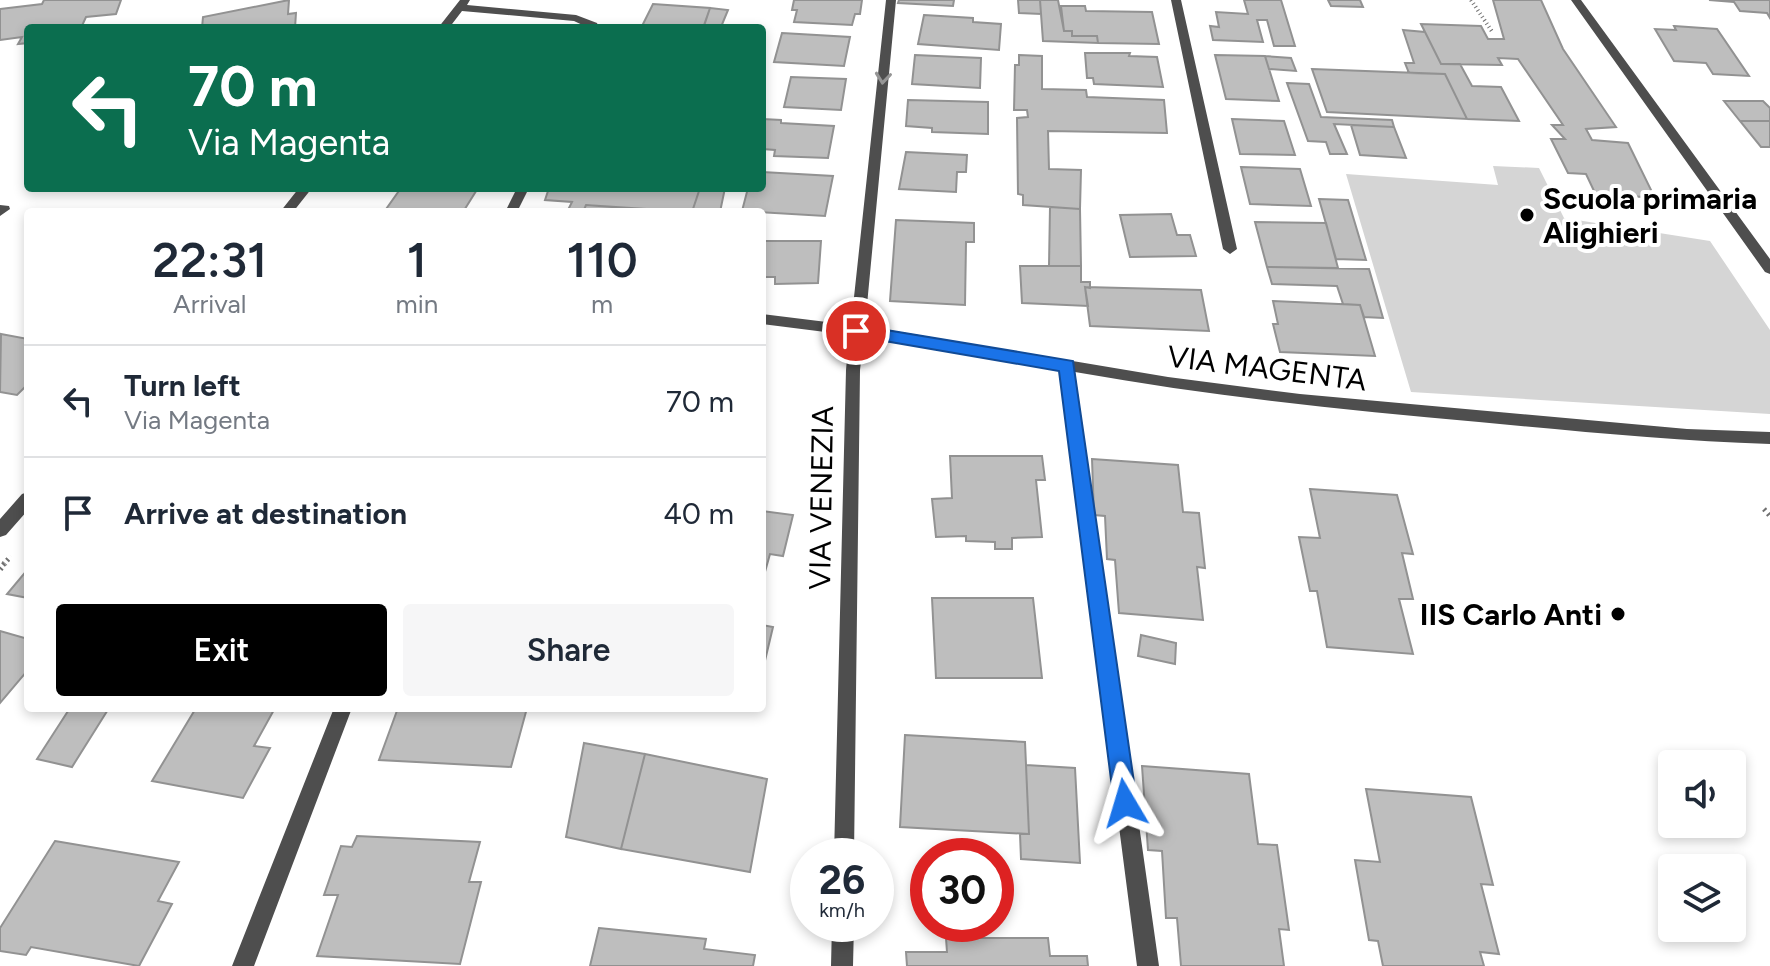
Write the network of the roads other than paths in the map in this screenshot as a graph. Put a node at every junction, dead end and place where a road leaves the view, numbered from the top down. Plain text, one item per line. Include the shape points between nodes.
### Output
1 (891, 0) edge
2 (1176, 0) edge
3 (1576, 0) edge
4 (463, 4) edge
5 (446, 24) edge
6 (591, 24) edge
7 (303, 192) edge
8 (289, 208) edge
9 (1230, 249) dead end
10 (1770, 269) edge
11 (766, 320) edge
12 (856, 331) junction
13 (1067, 366) junction
14 (1770, 438) edge
15 (24, 503) edge
16 (0, 530) edge
17 (341, 712) edge
18 (844, 838) edge
19 (843, 942) edge
20 (243, 966) edge
21 (842, 966) edge
22 (1148, 966) edge

1 -> 12 street, VIA VENEZIA
2 - 9 street
3 - 10 street
4 - 5 street
4 - 6 street
7 - 8 street
11 - 12 street, VIA MAGENTA
12 - 13 street, VIA MAGENTA
12 - 18 street, VIA VENEZIA
13 - 14 street, VIA MAGENTA via 1300,400
13 - 22 street
15 - 16 street
17 - 20 street
19 - 21 street

